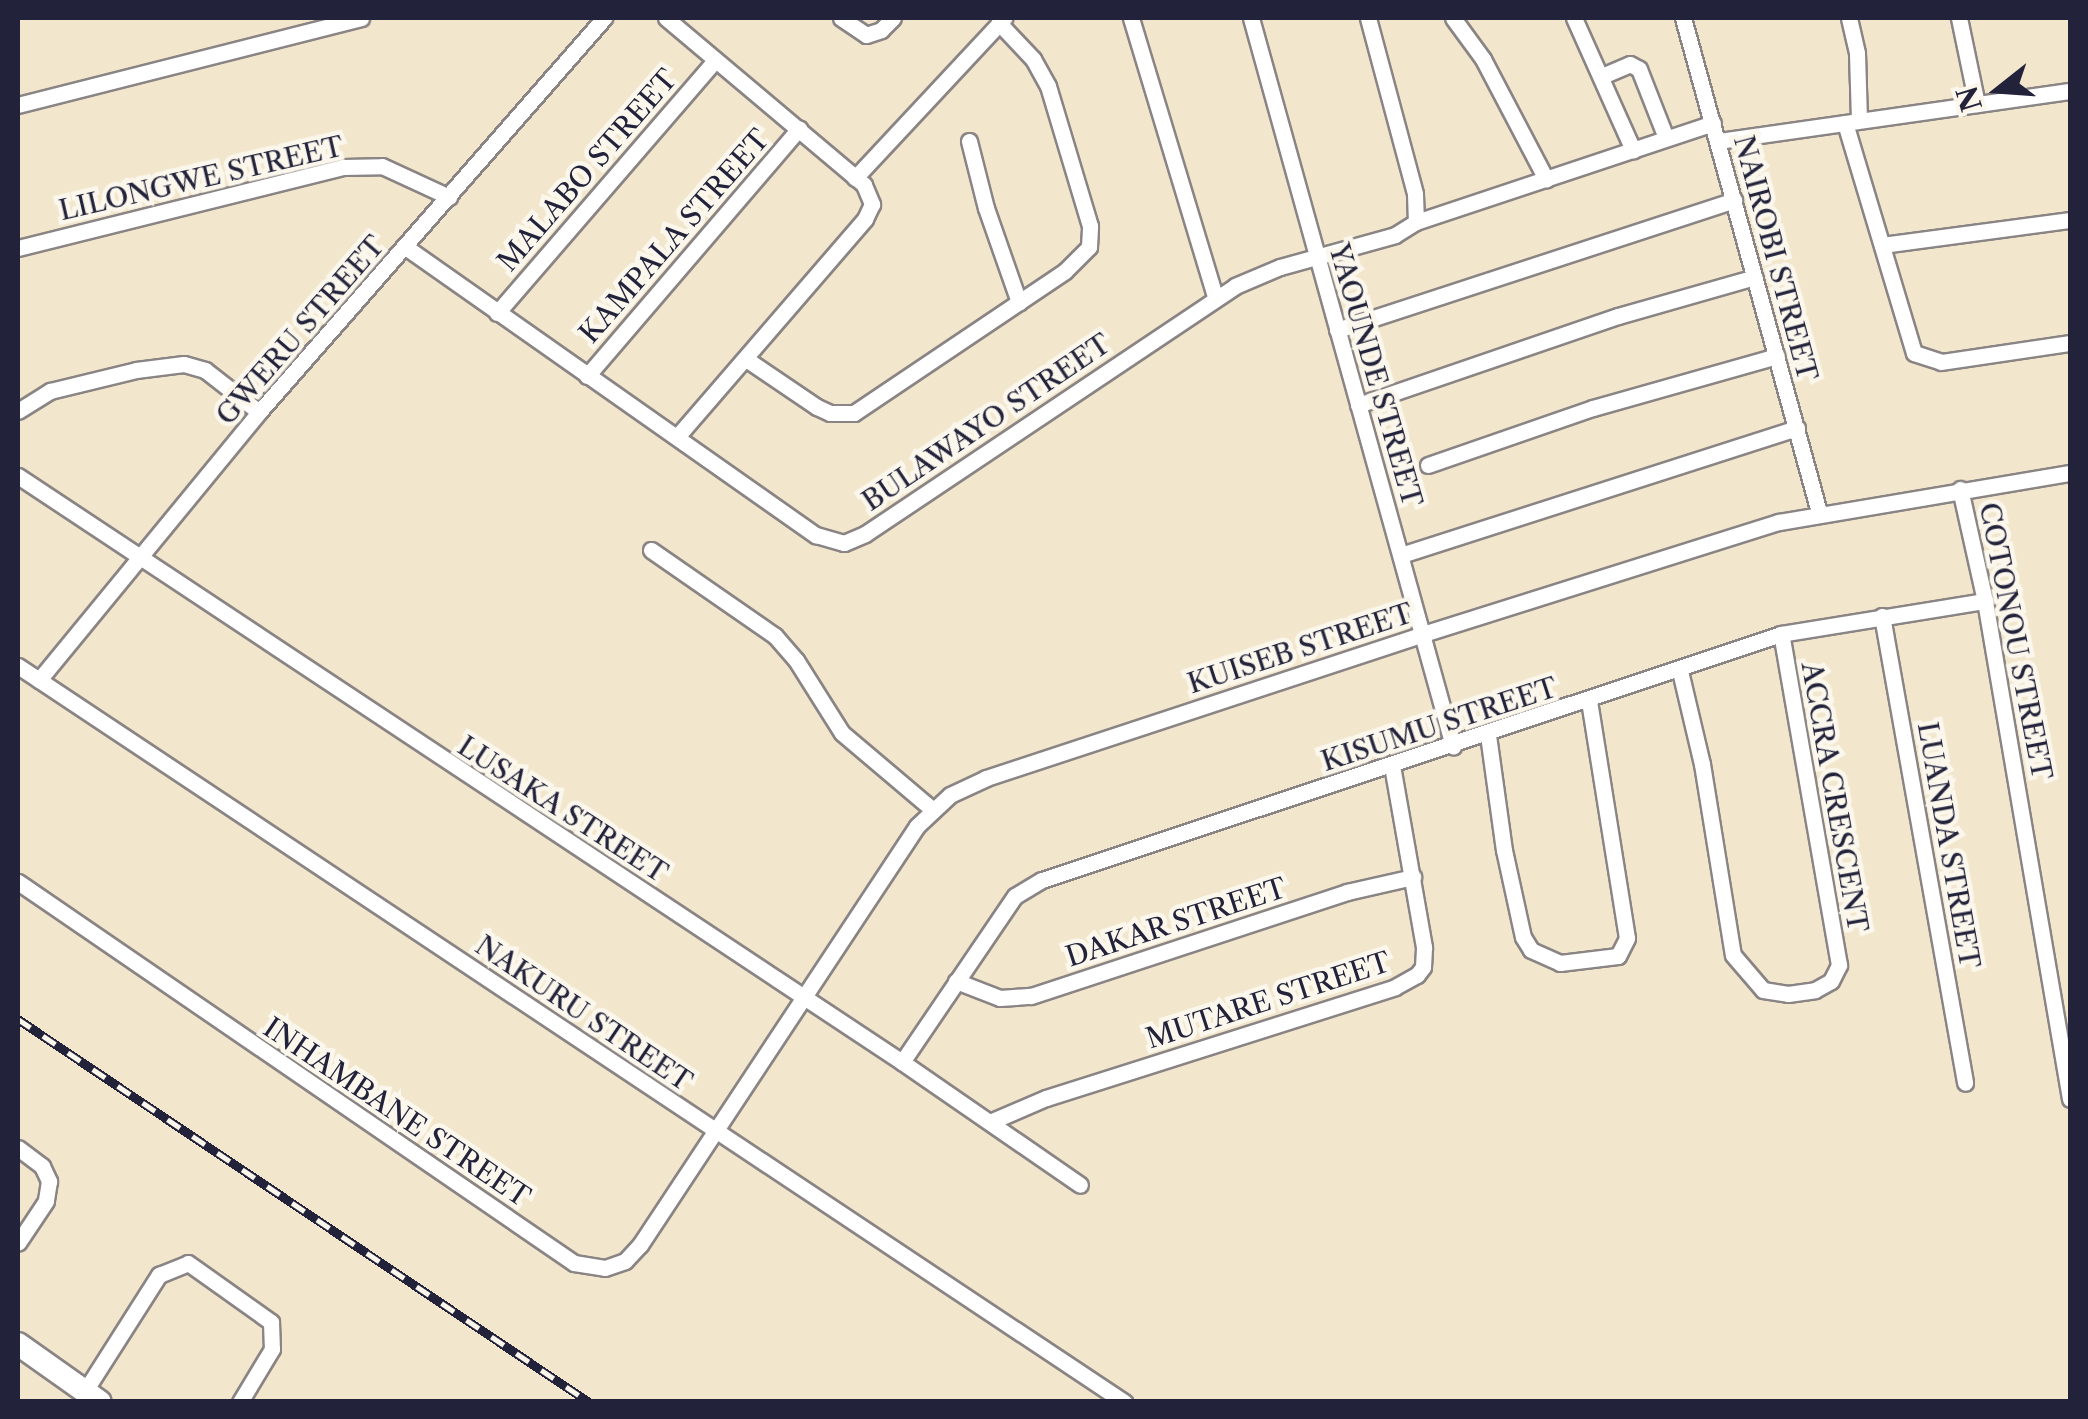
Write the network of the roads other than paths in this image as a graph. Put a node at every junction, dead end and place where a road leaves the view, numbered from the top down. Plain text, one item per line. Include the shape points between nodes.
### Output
1 (361, 18) edge
2 (604, 18) edge
3 (666, 18) edge
4 (840, 18) edge
5 (893, 18) edge
6 (1131, 18) edge
7 (1251, 18) edge
8 (1368, 18) edge
9 (1454, 18) edge
10 (1574, 18) edge
11 (1683, 18) edge
12 (1849, 18) edge
13 (1959, 18) edge
14 (1002, 20) edge
15 (716, 60) junction
16 (1602, 76) junction
17 (2070, 91) edge
18 (1977, 104) junction
19 (18, 105) edge
20 (1852, 121) junction
21 (1712, 123) junction
22 (799, 129) junction
23 (1666, 138) junction
24 (969, 141) dead end
25 (1718, 141) junction
26 (1633, 150) junction
27 (855, 178) junction
28 (1546, 179) junction
29 (449, 197) junction
30 (1734, 200) junction
31 (2070, 220) edge
32 (1416, 222) junction
33 (1882, 246) junction
34 (18, 248) edge
35 (406, 248) junction
36 (1316, 257) junction
37 (1755, 277) junction
38 (1215, 296) junction
39 (1019, 302) junction
40 (497, 314) junction
41 (1336, 330) junction
42 (2070, 343) edge
43 (1777, 356) junction
44 (746, 359) junction
45 (588, 376) junction
46 (1358, 405) junction
47 (18, 411) edge
48 (259, 412) junction
49 (1796, 428) junction
50 (677, 437) junction
51 (1428, 466) dead end
52 (2070, 472) edge
53 (18, 476) edge
54 (1960, 489) junction
55 (1819, 512) junction
56 (651, 550) dead end
57 (1401, 555) junction
58 (138, 559) junction
59 (1985, 601) junction
60 (1882, 616) junction
61 (1423, 634) junction
62 (1780, 634) junction
63 (18, 666) edge
64 (1680, 671) junction
65 (39, 680) junction
66 (1589, 701) junction
67 (1488, 735) junction
68 (1453, 746) junction
69 (1392, 766) junction
70 (932, 809) junction
71 (1413, 877) junction
72 (18, 882) edge
73 (956, 981) junction
74 (803, 997) junction
75 (902, 1062) junction
76 (1965, 1083) dead end
77 (2070, 1098) edge
78 (990, 1122) junction
79 (714, 1130) junction
80 (18, 1148) edge
81 (1080, 1185) dead end
82 (18, 1243) edge
83 (18, 1344) edge
84 (92, 1396) edge
85 (240, 1402) edge
86 (1124, 1402) edge

1 - 19 street
2 - 29 street, GWERU STREET
3 - 15 street
4 - 5 street via 866,35
6 - 38 street
7 - 36 street, YAOUNDE STREET
8 - 32 street via 1415,194
9 - 28 street
10 - 16 street
11 - 21 street, NAIROBI STREET
12 - 20 street via 1857,53
13 - 18 street
14 - 27 street
14 - 39 street via 1048,86 1091,238 1075,263
15 - 22 street
15 - 40 street, MALABO STREET
16 - 23 street via 1630,64 1639,69
16 - 26 street
17 - 18 street
18 - 20 street
20 - 25 street
20 - 33 street
21 - 23 street, BULAWAYO STREET
21 - 25 street, NAIROBI STREET
22 - 27 street
22 - 45 street, KAMPALA STREET
23 - 26 street, BULAWAYO STREET
24 - 39 street
25 - 30 street, NAIROBI STREET
26 - 28 street, BULAWAYO STREET
27 - 44 street via 871,198 870,212
28 - 32 street, BULAWAYO STREET
29 - 34 street, LILONGWE STREET via 382,166 343,167
29 - 35 street, GWERU STREET
30 - 37 street, NAIROBI STREET
30 - 41 street
31 - 33 street
32 - 36 street, BULAWAYO STREET
33 - 42 street via 1908,340 1920,358 1940,362
35 - 40 street, BULAWAYO STREET
35 - 48 street, GWERU STREET
36 - 38 street, BULAWAYO STREET
36 - 41 street, YAOUNDE STREET
37 - 43 street, NAIROBI STREET
37 - 46 street
38 - 50 street, BULAWAYO STREET via 844,542 816,535
39 - 44 street via 854,413 830,414
40 - 45 street, BULAWAYO STREET
41 - 46 street, YAOUNDE STREET
43 - 49 street, NAIROBI STREET
43 - 51 street via 1594,408
44 - 50 street
45 - 50 street, BULAWAYO STREET
46 - 57 street, YAOUNDE STREET
47 - 48 street via 50,391 184,364 204,370
48 - 58 street, GWERU STREET
49 - 55 street, NAIROBI STREET
49 - 57 street
52 - 54 street, KUISEB STREET
53 - 58 street, LUSAKA STREET
54 - 55 street, KUISEB STREET
54 - 59 street, COTONOU STREET
55 - 61 street, KUISEB STREET
56 - 70 street via 774,636 842,734
57 - 61 street, YAOUNDE STREET
58 - 65 street, GWERU STREET
58 - 74 street, LUSAKA STREET
59 - 60 street, KISUMU STREET
59 - 77 street, COTONOU STREET
60 - 62 street, KISUMU STREET
60 - 76 street, LUANDA STREET
61 - 68 street, YAOUNDE STREET
61 - 70 street, KUISEB STREET via 986,778
62 - 64 street, KISUMU STREET
62 - 64 street, ACCRA CRESCENT via 1839,965 1831,981 1815,990 1763,990 1734,956
63 - 65 street, NAKURU STREET
64 - 66 street, KISUMU STREET
65 - 79 street, NAKURU STREET
66 - 67 street, KISUMU STREET
66 - 67 street via 1626,938 1618,956 1560,963 1539,956 1523,937
67 - 68 street, KISUMU STREET
68 - 69 street, KISUMU STREET
69 - 71 street, MUTARE STREET
69 - 73 street, KISUMU STREET via 1028,886
70 - 74 street, KUISEB STREET
71 - 73 street, DAKAR STREET via 1359,888 1031,996 1000,998
71 - 78 street, MUTARE STREET via 1425,959 1408,982
72 - 79 street, INHAMBANE STREET via 585,1268 615,1266 634,1254
73 - 75 street, KISUMU STREET
74 - 75 street, LUSAKA STREET
74 - 79 street, KUISEB STREET
75 - 78 street, LUSAKA STREET
78 - 81 street, LUSAKA STREET
79 - 86 street, NAKURU STREET
80 - 82 street via 42,1166 48,1182 46,1201
83 - 84 street
84 - 85 street via 158,1276 188,1263 271,1322 272,1350

